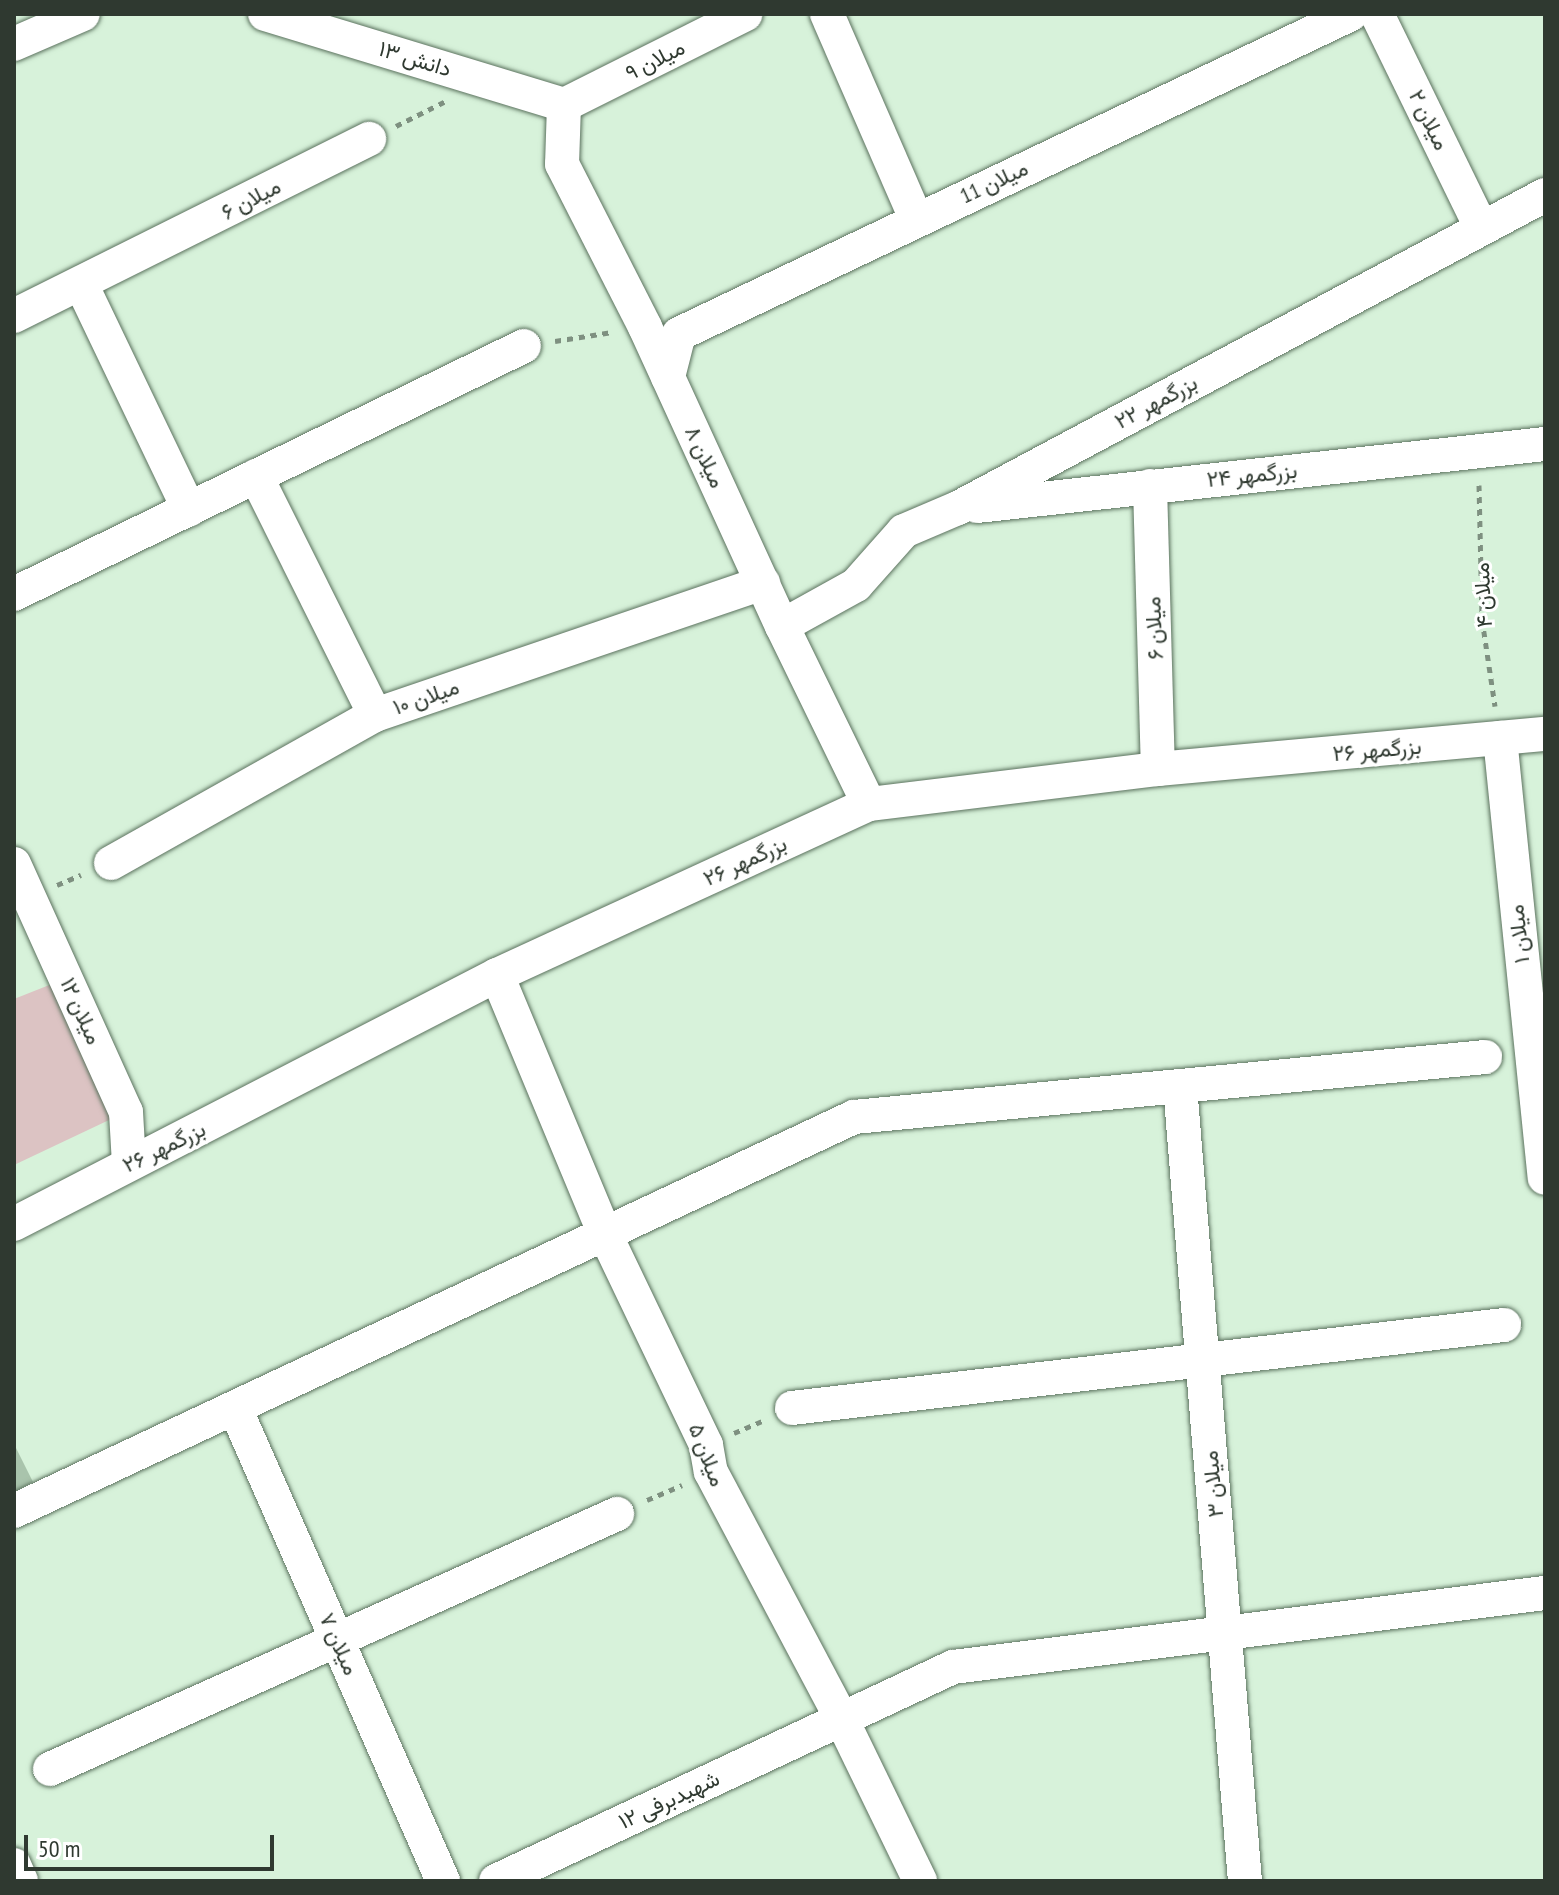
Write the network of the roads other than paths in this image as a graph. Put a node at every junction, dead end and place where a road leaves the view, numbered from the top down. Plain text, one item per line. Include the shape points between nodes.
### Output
1 (83, 14) edge
2 (265, 14) edge
3 (746, 14) edge
4 (827, 14) edge
5 (1351, 14) edge
6 (1377, 14) edge
7 (14, 44) edge
8 (564, 105) junction
9 (369, 139) road end
10 (1545, 195) edge
11 (916, 219) junction
12 (1481, 227) junction
13 (81, 284) junction
14 (14, 316) edge
15 (524, 346) road end
16 (668, 377) junction
17 (1545, 444) edge
18 (256, 476) junction
19 (1150, 486) junction
20 (958, 508) junction
21 (189, 509) junction
22 (763, 583) junction
23 (14, 594) edge
24 (782, 626) junction
25 (375, 715) junction
26 (1545, 734) edge
27 (1500, 738) junction
28 (1158, 769) junction
29 (869, 804) junction
30 (111, 863) road end
31 (14, 864) edge
32 (497, 975) junction
33 (1485, 1057) dead end
34 (1180, 1086) junction
35 (129, 1164) junction
36 (1545, 1178) edge
37 (14, 1224) edge
38 (605, 1234) junction
39 (1504, 1325) dead end
40 (1203, 1363) junction
41 (235, 1408) junction
42 (792, 1408) road end
43 (14, 1511) edge
44 (617, 1514) road end
45 (1545, 1593) edge
46 (1226, 1632) junction
47 (337, 1640) junction
48 (841, 1718) junction
49 (50, 1769) dead end
50 (14, 1865) edge
51 (21, 1881) edge
52 (443, 1881) edge
53 (496, 1881) edge
54 (920, 1881) edge
55 (1245, 1881) edge

1 - 7 street
2 - 8 street, دانش ۱۳
3 - 8 street, میلان ۹
4 - 11 street
5 - 11 street, میلان 11
6 - 12 street, میلان ۲
8 - 16 street, میلان ۸ via 562,164
9 - 13 street, میلان ۶
10 - 12 street, بزرگمهر ۲۲
11 - 16 street, میلان 11 via 679,334
12 - 20 street, بزرگمهر ۲۲
13 - 14 street, میلان ۶
13 - 21 street
15 - 18 street
16 - 22 street, میلان ۸
17 - 19 street, بزرگمهر ۲۴
18 - 21 street
18 - 25 street
19 - 20 street, بزرگمهر ۲۴
19 - 28 street, میلان ۶
20 - 24 street, بزرگمهر ۲۲ via 904,531 856,585
21 - 23 street
22 - 24 street, میلان ۸
22 - 25 street, میلان ۱۰
24 - 29 street, میلان ۸
25 - 30 street, میلان ۱۰
26 - 27 street, بزرگمهر ۲۶
27 - 28 street, بزرگمهر ۲۶
27 - 36 street, میلان ۱
28 - 29 street, بزرگمهر ۲۶
29 - 32 street, بزرگمهر ۲۶
31 - 35 street, میلان ۱۲ via 126,1112
32 - 35 street, بزرگمهر ۲۶
32 - 38 street, میلان ۵
33 - 34 street
34 - 38 street via 854,1117
34 - 40 street, میلان ۳
35 - 37 street, بزرگمهر ۲۶
38 - 41 street
38 - 48 street, میلان ۵ via 708,1459
39 - 40 street
40 - 42 street
40 - 46 street, میلان ۳
41 - 43 street
41 - 47 street, میلان ۷
44 - 47 street
45 - 46 street, شهیدبرفی ۱۲
46 - 48 street, شهیدبرفی ۱۲ via 953,1667
46 - 55 street, میلان ۳
47 - 49 street
47 - 52 street, میلان ۷
48 - 53 street, شهیدبرفی ۱۲
48 - 54 street, میلان ۵
50 - 51 street

